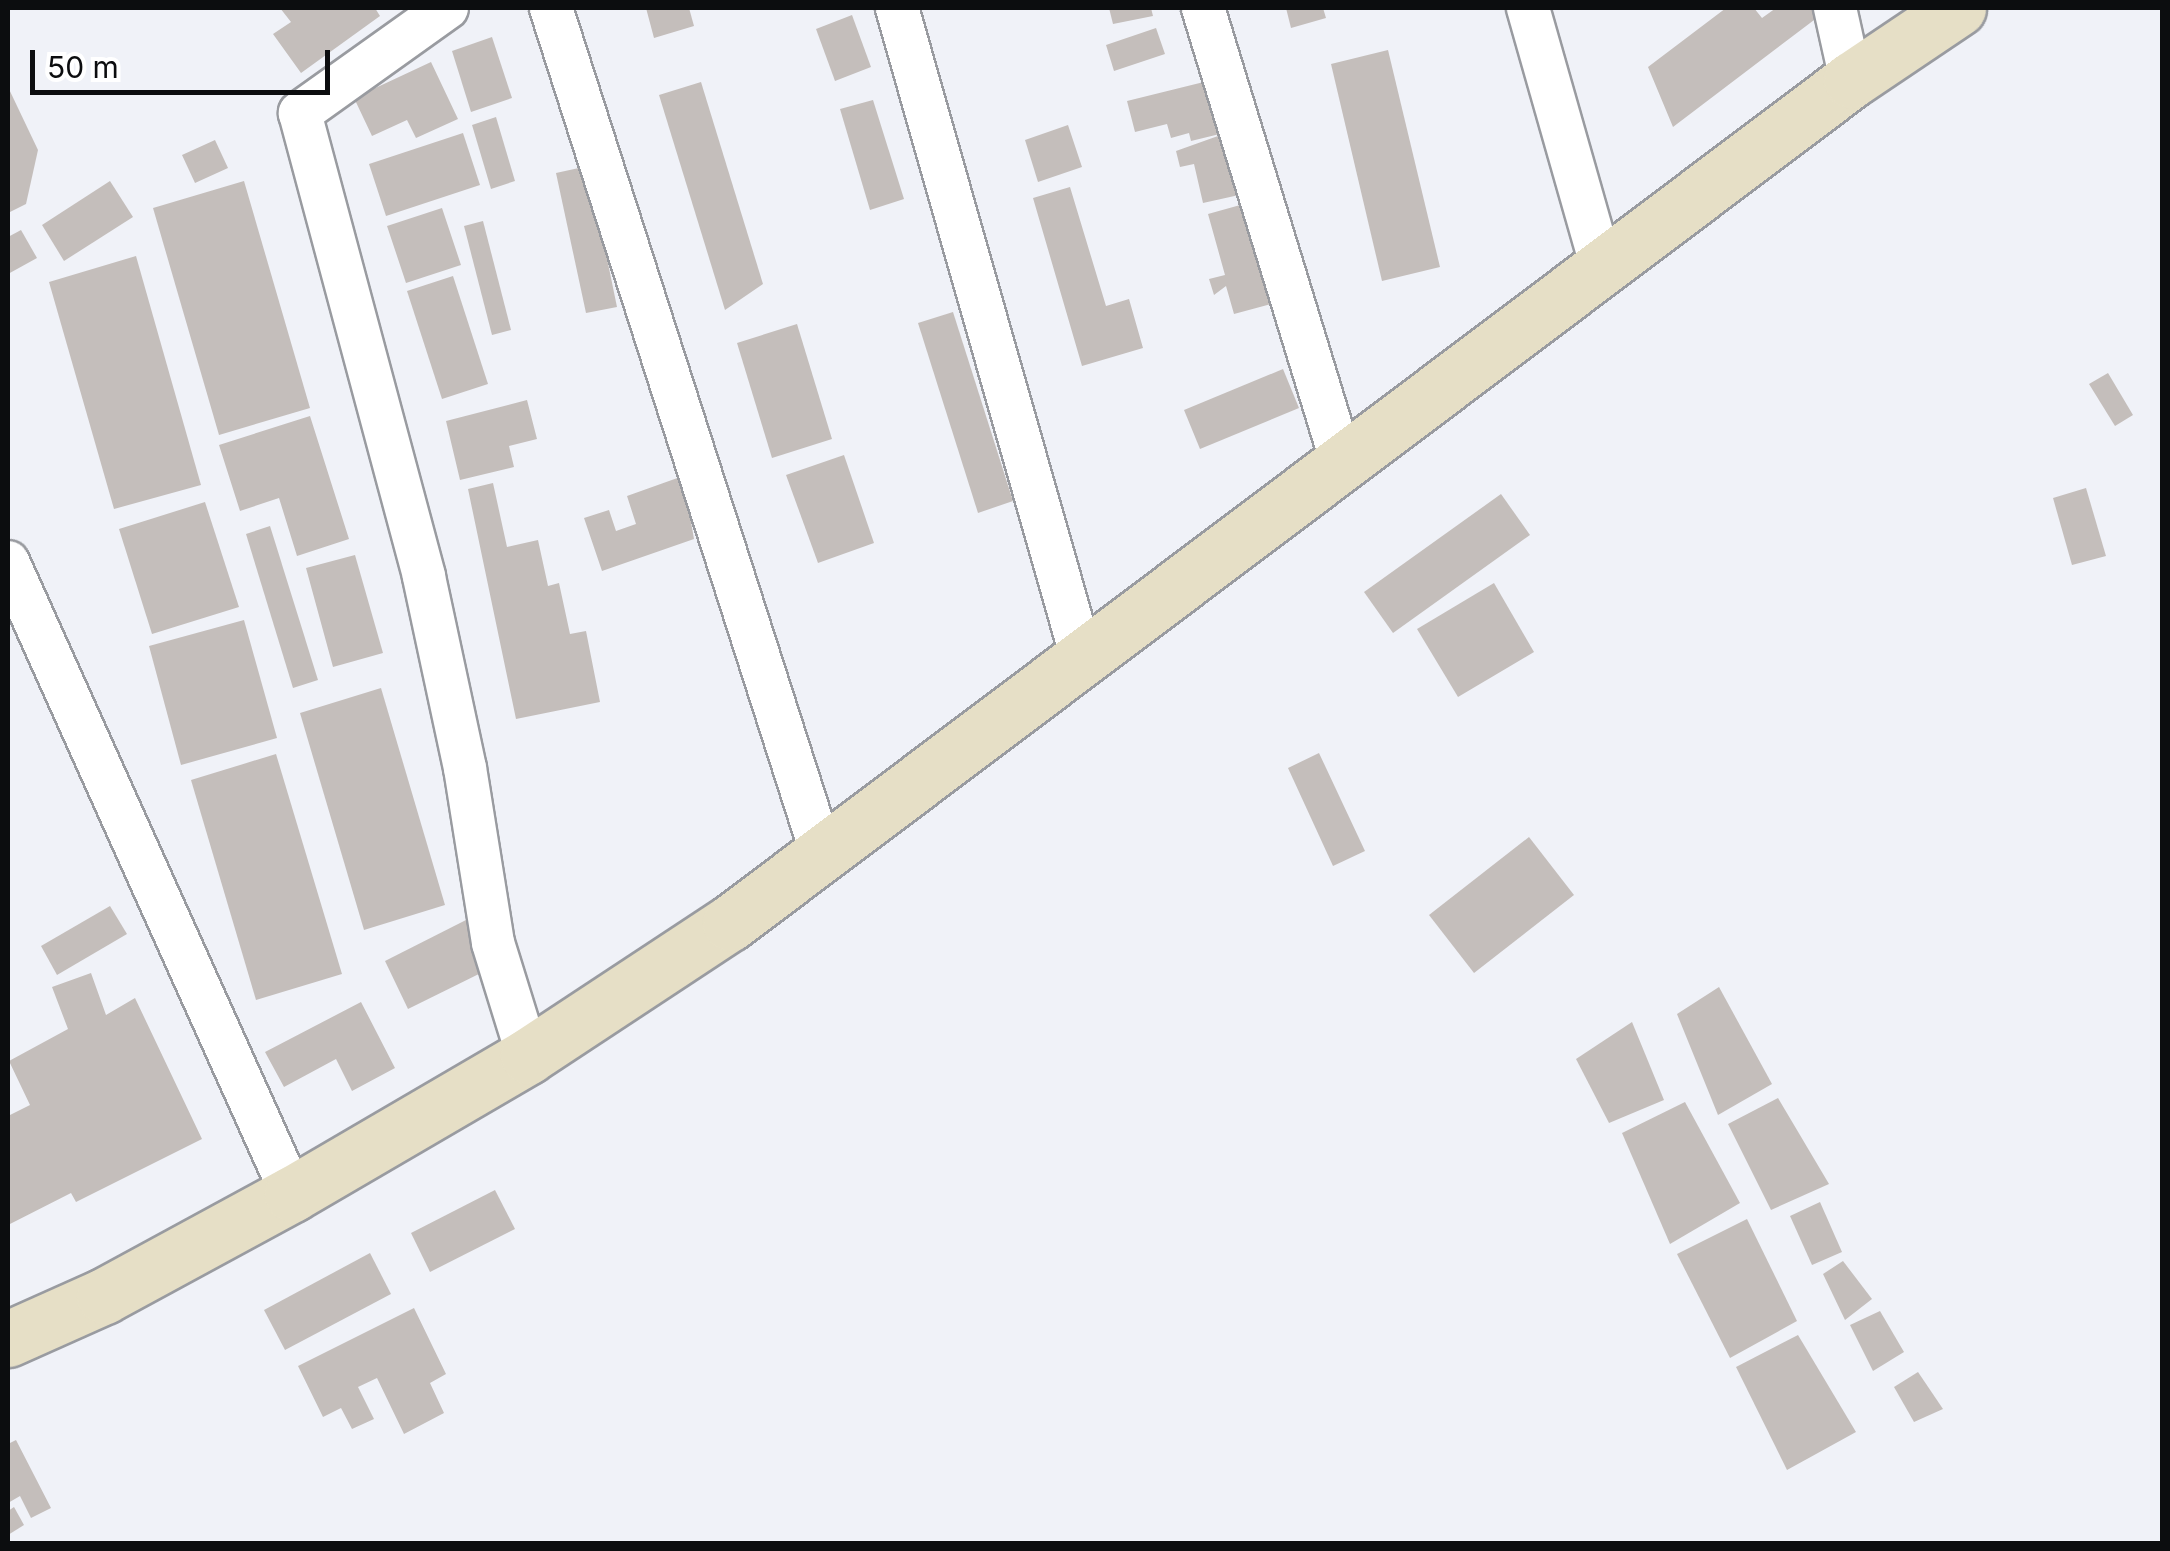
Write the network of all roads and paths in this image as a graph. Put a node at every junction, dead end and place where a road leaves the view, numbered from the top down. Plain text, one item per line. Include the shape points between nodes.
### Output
1 (447, 8) edge
2 (551, 8) edge
3 (896, 8) edge
4 (1203, 8) edge
5 (1528, 8) edge
6 (1835, 8) edge
7 (1958, 8) edge
8 (1852, 80) junction
9 (1602, 268) junction
10 (1342, 463) junction
11 (8, 562) edge
12 (1082, 658) junction
13 (822, 854) junction
14 (528, 1056) junction
15 (292, 1194) junction
16 (8, 1340) edge

1 - 14 street via 300,112 424,577 465,768 492,942
2 - 13 street
3 - 12 street
4 - 10 street
5 - 9 street
6 - 8 street
7 - 8 main road
8 - 9 main road
9 - 10 main road
10 - 12 main road
11 - 15 street
12 - 13 main road
13 - 14 main road
14 - 15 main road
15 - 16 main road

